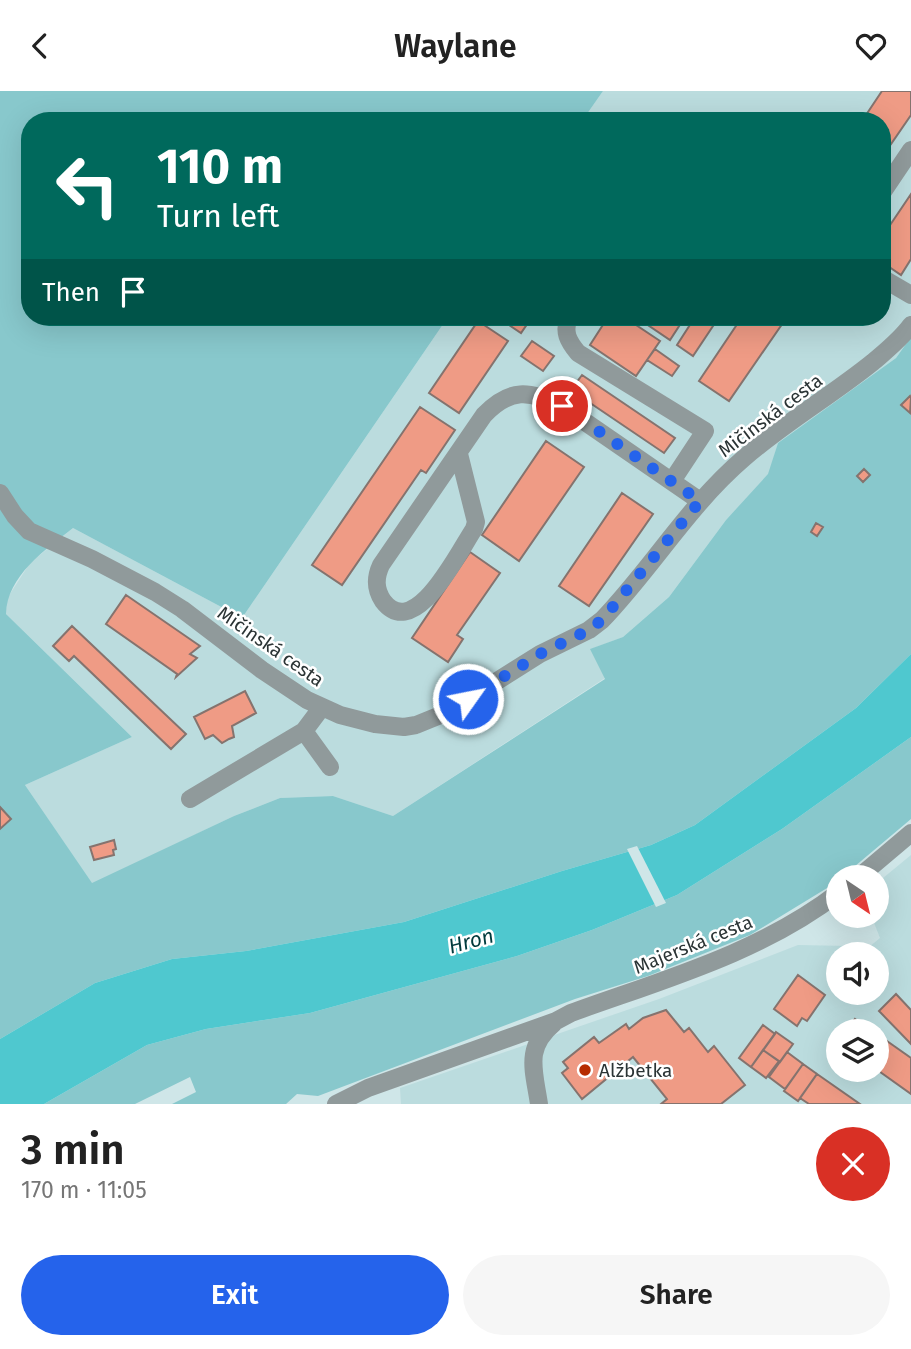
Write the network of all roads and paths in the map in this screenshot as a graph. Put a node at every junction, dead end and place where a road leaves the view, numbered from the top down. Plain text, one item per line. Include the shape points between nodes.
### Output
1 (911, 150) edge
2 (891, 180) edge
3 (891, 283) edge
4 (911, 295) edge
5 (567, 326) edge
6 (907, 331) edge
7 (459, 454) junction
8 (672, 481) junction
9 (0, 493) edge
10 (700, 501) junction
11 (322, 707) junction
12 (304, 731) junction
13 (330, 767) dead end
14 (190, 799) dead end
15 (911, 833) edge
16 (873, 865) edge
17 (826, 901) edge
18 (556, 1021) junction
19 (336, 1104) edge
20 (540, 1104) edge

1 - 2 street
3 - 4 street
5 - 8 street via 569,342 578,353 705,431
6 - 10 street, Mičinská cesta via 849,382 761,444
7 - 7 street via 377,575 381,597 397,612 407,613 427,599 474,529
7 - 8 street via 495,403 522,393 562,406
8 - 10 street
9 - 11 street, Mičinská cesta via 29,531 155,592 262,670
10 - 11 street, Mičinská cesta via 602,620 448,712 416,725 390,726 355,720
11 - 12 street
12 - 13 street
12 - 14 street
15 - 16 street
17 - 18 street, Majerská cesta via 746,947
18 - 19 street, Majerská cesta via 368,1088
18 - 20 street, Majerská cesta via 534,1046

